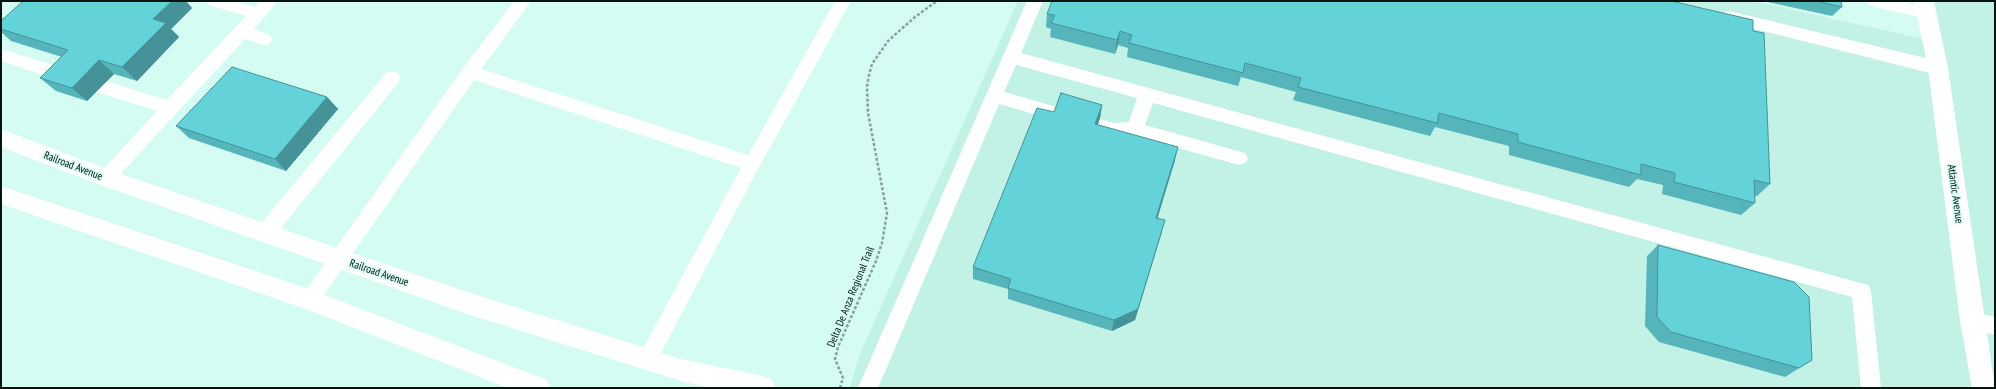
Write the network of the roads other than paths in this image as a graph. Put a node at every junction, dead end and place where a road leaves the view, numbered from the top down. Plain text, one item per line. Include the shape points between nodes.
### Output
1 (270, 1) edge
2 (523, 1) edge
3 (843, 1) edge
4 (1035, 1) edge
5 (1875, 1) edge
6 (220, 2) edge
7 (1926, 7) edge
8 (259, 14) junction
9 (1716, 14) edge
10 (242, 32) junction
11 (264, 38) dead end
12 (1, 55) edge
13 (1011, 57) junction
14 (1938, 68) junction
15 (470, 72) junction
16 (70, 77) edge
17 (392, 78) dead end
18 (102, 87) dead end
19 (1147, 94) junction
20 (994, 96) junction
21 (170, 108) junction
22 (1135, 129) junction
23 (1, 138) edge
24 (1239, 158) dead end
25 (752, 164) junction
26 (106, 178) junction
27 (1, 195) edge
28 (266, 232) junction
29 (338, 258) junction
30 (309, 300) junction
31 (1972, 321) junction
32 (1995, 326) edge
33 (647, 360) junction
34 (538, 388) edge
35 (764, 388) edge
36 (868, 388) edge
37 (1871, 388) edge
38 (1984, 388) edge

1 - 8 lane
2 - 15 lane
3 - 25 lane
4 - 13 lane
5 - 7 lane
6 - 8 lane
7 - 14 main road, Atlantic Avenue
8 - 10 lane
9 - 14 lane
10 - 11 lane
10 - 21 lane
12 - 16 lane
13 - 19 lane
13 - 20 lane
14 - 31 main road, Atlantic Avenue
15 - 25 lane
15 - 29 lane
17 - 28 lane
18 - 21 lane
19 - 22 lane
19 - 37 lane via 1861,291
20 - 22 lane via 1114,130
20 - 36 lane
21 - 26 lane
22 - 24 lane
23 - 26 main road, Railroad Avenue
25 - 33 lane
26 - 28 main road, Railroad Avenue
27 - 30 main road
28 - 29 main road, Railroad Avenue
29 - 30 lane
29 - 33 main road, Railroad Avenue via 467,303
30 - 34 main road
31 - 32 lane
31 - 38 main road, Atlantic Avenue
33 - 35 main road, Railroad Avenue

